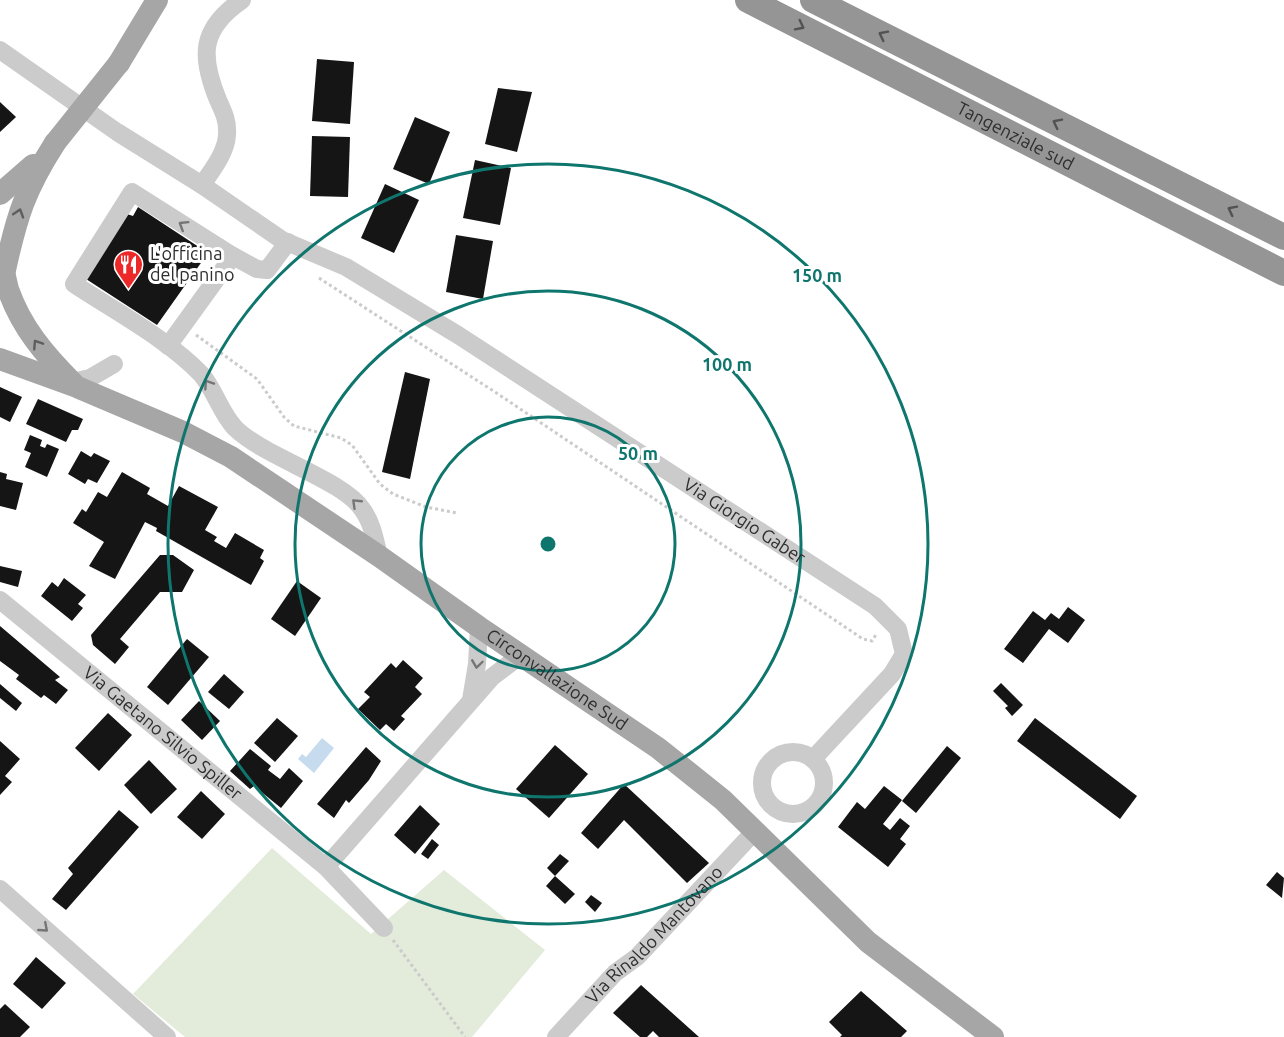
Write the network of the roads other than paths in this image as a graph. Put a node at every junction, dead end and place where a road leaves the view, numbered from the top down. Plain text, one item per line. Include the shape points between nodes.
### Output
1 (157, 0) edge
2 (242, 0) edge
3 (748, 0) edge
4 (813, 0) edge
5 (6, 54) edge
6 (55, 143) junction
7 (1078, 167) junction
8 (202, 185) junction
9 (0, 194) edge
10 (1284, 237) edge
11 (288, 243) junction
12 (233, 256) junction
13 (1284, 273) edge
14 (3, 281) edge
15 (1284, 291) edge
16 (174, 352) junction
17 (0, 359) edge
18 (114, 364) dead end
19 (74, 384) junction
20 (380, 556) junction
21 (0, 600) edge
22 (479, 627) junction
23 (521, 655) junction
24 (471, 700) junction
25 (813, 759) dead end
26 (755, 831) junction
27 (326, 867) junction
28 (0, 889) edge
29 (384, 928) road end
30 (167, 1037) edge
31 (556, 1037) edge
32 (993, 1037) edge

1 - 6 main road, bridge via 119,63
2 - 8 street via 226,11 204,51 209,76 226,118 227,138 220,158
3 -> 7 highway, Tangenziale sud
10 -> 4 highway, Tangenziale sud
5 - 8 street, Via Giorgio Gaber via 117,132
6 - 9 main road
14 -> 6 main road, Circonvallazione Sud via 23,200
7 - 13 highway, Tangenziale sud
7 - 15 highway via 1099,191 1227,254
8 - 11 street, Via Giorgio Gaber
11 - 12 street via 267,270
11 - 25 street, Via Giorgio Gaber via 346,267 458,335 888,618 898,629 904,654 892,674
12 - 16 street via 183,325
12 -> 16 street via 132,192 74,284
19 -> 14 main road, Circonvallazione Sud via 41,351
20 -> 16 street via 361,506 344,492 236,429 207,381
17 - 19 main road, Circonvallazione Sud
18 - 19 street
19 - 20 main road, Circonvallazione Sud via 231,457
20 - 22 main road, Circonvallazione Sud
21 - 27 street, Via Gaetano Silvio Spiller
22 - 23 main road, Circonvallazione Sud
22 -> 24 street
23 - 24 street via 492,677
23 - 26 main road, Circonvallazione Sud via 658,748
24 - 27 street
26 - 31 street, Via Rinaldo Mantovano via 638,957 615,974
26 - 32 main road, Circonvallazione Sud via 868,942
27 - 29 street, Via Gaetano Silvio Spiller
28 -> 30 street

